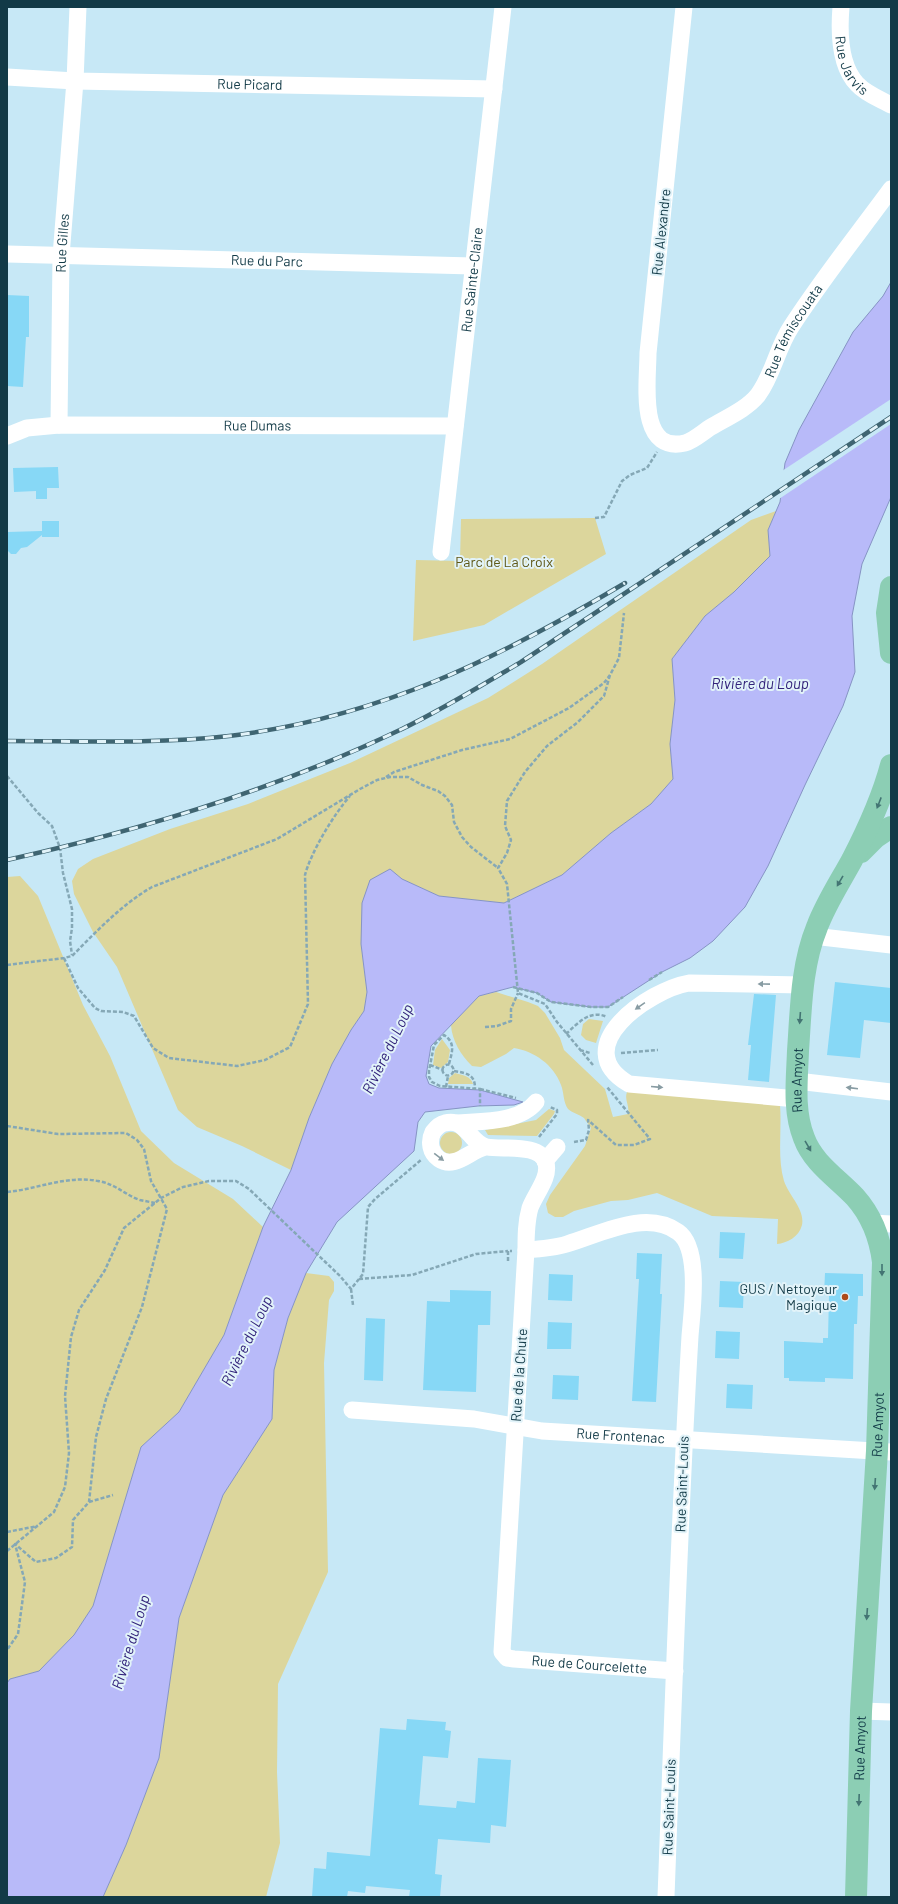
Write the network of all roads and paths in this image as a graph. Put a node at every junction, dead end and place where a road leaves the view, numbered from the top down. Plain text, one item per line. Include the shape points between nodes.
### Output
1 (78, 7) edge
2 (503, 7) edge
3 (684, 7) edge
4 (841, 7) edge
5 (7, 77) edge
6 (75, 82) junction
7 (494, 89) junction
8 (891, 105) edge
9 (891, 189) edge
10 (7, 254) edge
11 (61, 256) junction
12 (473, 266) junction
13 (59, 425) junction
14 (455, 426) junction
15 (7, 436) edge
16 (668, 443) junction
17 (595, 518) dead end
18 (441, 552) dead end
19 (891, 586) edge
20 (624, 613) dead end
21 (891, 653) edge
22 (610, 675) junction
23 (891, 766) edge
24 (7, 776) edge
25 (384, 779) junction
26 (353, 793) junction
27 (891, 827) edge
28 (855, 854) junction
29 (498, 868) junction
30 (813, 936) junction
31 (891, 945) edge
32 (72, 956) junction
33 (64, 958) junction
34 (7, 965) edge
35 (662, 972) dead end
36 (644, 983) dead end
37 (803, 985) junction
38 (513, 987) dead end
39 (518, 992) junction
40 (626, 995) dead end
41 (609, 1018) dead end
42 (485, 1027) dead end
43 (566, 1034) junction
44 (449, 1064) junction
45 (430, 1065) junction
46 (596, 1069) dead end
47 (442, 1070) junction
48 (454, 1071) junction
49 (448, 1076) junction
50 (604, 1081) dead end
51 (446, 1087) junction
52 (475, 1088) junction
53 (797, 1090) junction
54 (891, 1092) edge
55 (536, 1102) dead end
56 (480, 1106) dead end
57 (457, 1123) junction
58 (7, 1126) edge
59 (574, 1142) dead end
60 (486, 1147) junction
61 (557, 1147) dead end
62 (433, 1152) junction
63 (545, 1162) junction
64 (7, 1192) edge
65 (161, 1198) junction
66 (156, 1203) junction
67 (882, 1223) edge
68 (526, 1250) junction
69 (508, 1251) dead end
70 (359, 1279) junction
71 (351, 1289) junction
72 (353, 1305) dead end
73 (352, 1410) dead end
74 (516, 1426) junction
75 (684, 1441) junction
76 (884, 1451) edge
77 (113, 1495) dead end
78 (89, 1502) junction
79 (38, 1526) junction
80 (7, 1532) edge
81 (15, 1544) junction
82 (7, 1550) edge
83 (7, 1650) edge
84 (504, 1656) joint
85 (674, 1671) junction
86 (861, 1711) junction
87 (891, 1712) edge
88 (666, 1897) edge
89 (856, 1897) edge

1 - 6 street, Rue Gilles
2 - 7 street, Rue Sainte-Claire
3 - 16 street, Rue Alexandre via 648,353 647,408 650,423 656,434
4 - 8 street, Rue Jarvis via 841,44 850,76 862,89
5 - 6 street, Rue Picard
6 - 7 street, Rue Picard
6 - 11 street, Rue Gilles
7 - 12 street, Rue Sainte-Claire
9 - 16 street, Rue Témiscouata via 790,327 766,383 757,396 686,443
10 - 11 street, Rue du Parc
11 - 12 street, Rue du Parc
11 - 13 street, Rue Gilles
12 - 14 street, Rue Sainte-Claire
13 - 14 street, Rue Dumas
13 - 15 street via 27,428
14 - 18 street, Rue Sainte-Claire
16 - 17 path via 647,468 622,481 604,517
19 - 21 main road via 888,613
20 - 22 path via 619,658
22 - 25 path via 604,684 569,708 510,739 454,752 394,772
22 - 29 path via 604,696 578,722 547,746 525,772 507,801 505,826 511,840 507,854
23 -> 28 main road via 879,803
24 - 32 path via 52,826 60,848 72,909
25 - 26 path
25 - 29 path via 408,777 442,794 452,805 454,822 462,837
26 - 32 path via 277,839 152,887 136,896
26 - 33 path via 342,805 311,857 304,875 308,1004 290,1047 265,1060 236,1066 169,1058 153,1048 134,1016 95,1008 78,988
27 - 28 main road
28 -> 30 main road, Rue Amyot via 826,906
29 - 39 path via 507,884
30 - 31 street
30 - 37 main road, Rue Amyot
32 - 33 path
33 - 34 path
35 - 36 path
37 -> 53 main road, Rue Amyot
37 -> 53 street via 675,985 624,1018 614,1028 606,1055 612,1071 629,1084
38 - 40 path via 537,993 551,1002 591,1008 608,1007
39 - 42 path via 511,1009 511,1021
39 - 43 path via 545,1004
41 - 43 path via 597,1014 590,1015
43 - 46 path
44 - 45 path via 452,1043 444,1035 434,1045
44 - 47 path
44 - 48 path
45 - 47 path
45 - 51 path via 429,1077 432,1082
47 - 49 path
48 - 49 path
48 - 52 path via 473,1078
49 - 51 path
50 - 59 path via 650,1139 634,1145 616,1145 588,1120 586,1140
51 - 52 path
52 - 56 path via 480,1089
54 -> 53 street
53 -> 67 main road, Rue Amyot via 798,1116 804,1139 813,1155
55 - 57 street via 530,1110 522,1114
57 - 60 street via 466,1129 477,1143
57 - 62 street via 443,1124 435,1130 431,1143
58 - 65 path via 58,1134 126,1133 137,1140 144,1149 152,1182
62 -> 60 street via 441,1160 451,1163
60 - 63 street via 532,1150 541,1155
61 - 63 street
62 - 70 path via 368,1207 363,1274
63 - 68 street, Rue de la Chute via 546,1174 530,1207 526,1225
64 - 66 path via 63,1180 97,1181 113,1185 139,1200
65 - 66 path
65 - 71 path via 183,1186 209,1181 236,1181 249,1189
65 - 78 path via 167,1209 142,1307 106,1399 96,1437
66 - 79 path via 124,1228 105,1270 79,1310 71,1337 65,1396 69,1453 65,1487 54,1512
67 -> 76 main road, Rue Amyot via 880,1246
68 - 74 street, Rue de la Chute
68 - 75 street, Rue Saint-Louis via 565,1245 635,1224 656,1222 680,1233 687,1242 692,1268 692,1313
69 - 70 path via 476,1254 412,1275
70 - 71 path
71 - 72 path
73 - 74 street, Rue Frontenac via 474,1419
74 - 75 street, Rue Frontenac via 542,1431
74 - 84 street, Rue de la Chute via 502,1648
75 - 76 street, Rue Frontenac
75 - 85 street, Rue Saint-Louis
76 -> 86 main road, Rue Amyot
77 - 78 path
78 - 81 path via 73,1520 72,1547 56,1558 36,1562
79 - 80 path
79 - 81 path
81 - 82 path
81 - 83 path via 25,1582 18,1634
84 - 85 street, Rue de Courcelette via 514,1659
85 - 88 street, Rue Saint-Louis
86 - 87 street
86 -> 89 main road, Rue Amyot

